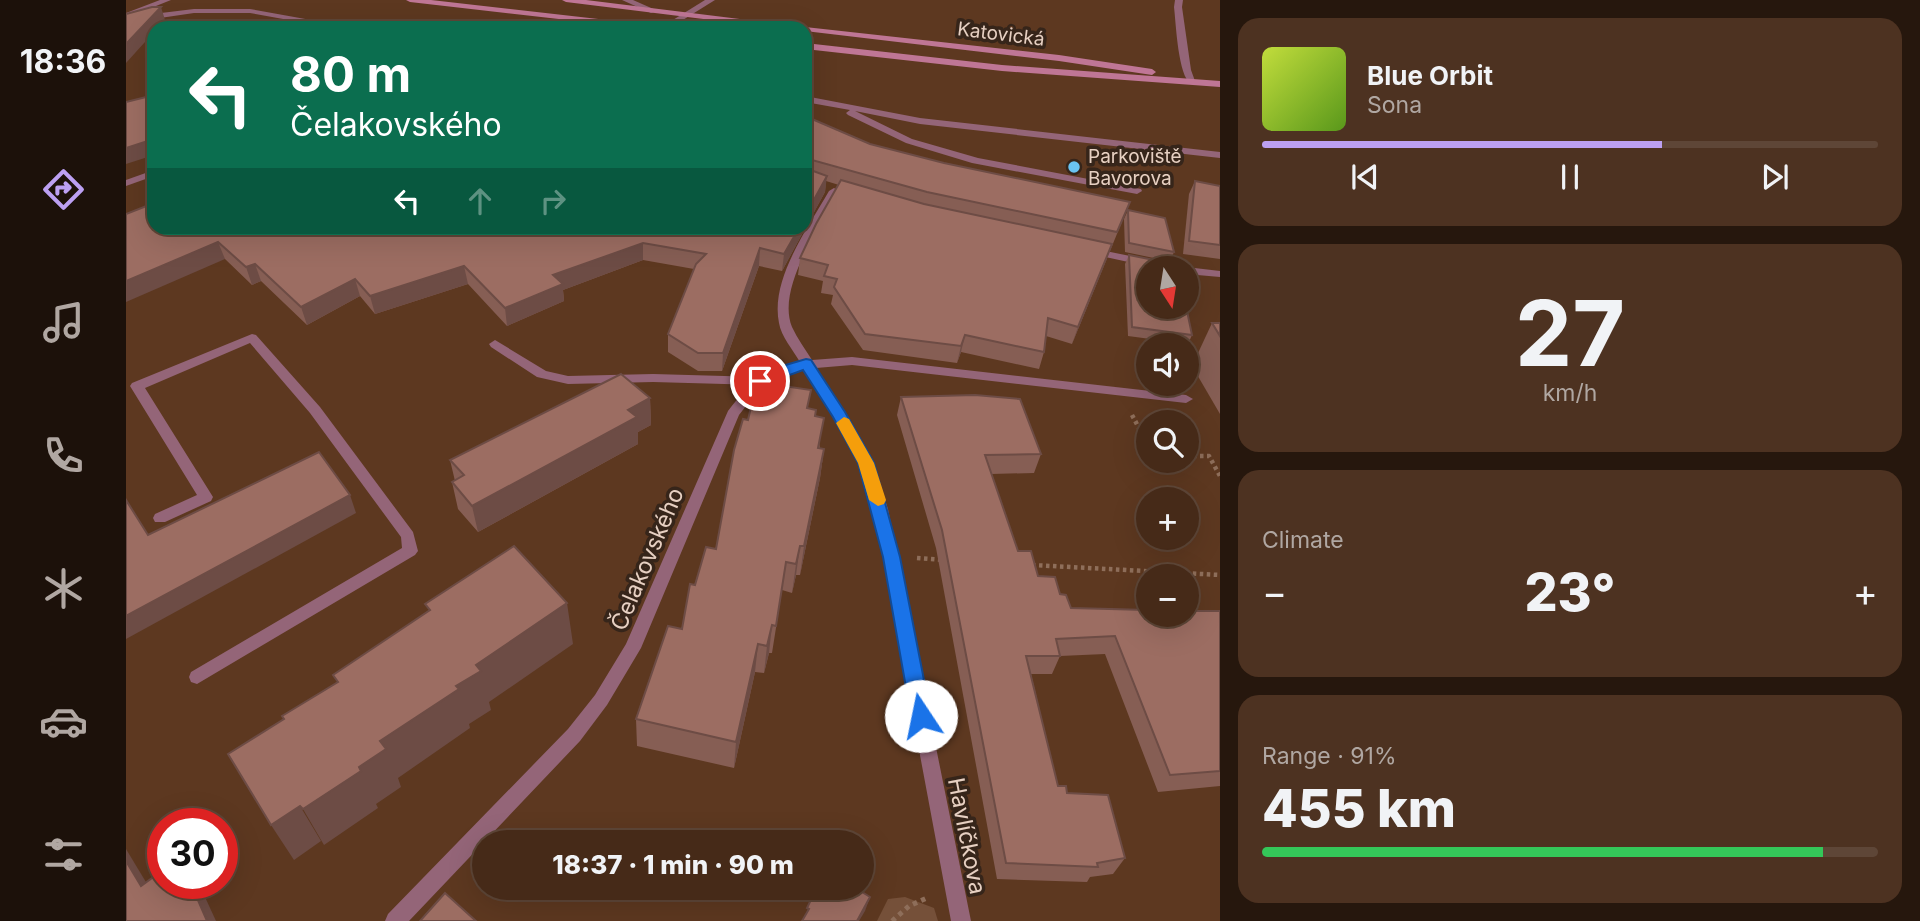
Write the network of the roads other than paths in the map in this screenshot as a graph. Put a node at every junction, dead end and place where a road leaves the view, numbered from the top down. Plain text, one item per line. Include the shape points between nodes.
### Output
1 (167, 0) edge
2 (410, 0) edge
3 (566, 0) edge
4 (626, 0) edge
5 (711, 0) edge
6 (1179, 0) edge
7 (144, 11) junction
8 (654, 11) junction
9 (686, 15) junction
10 (126, 16) edge
11 (305, 21) edge
12 (599, 21) edge
13 (675, 21) edge
14 (737, 21) edge
15 (812, 30) edge
16 (812, 47) edge
17 (1191, 81) junction
18 (1220, 84) edge
19 (812, 100) edge
20 (830, 104) junction
21 (1220, 155) edge
22 (147, 176) edge
23 (126, 183) edge
24 (835, 191) edge
25 (1137, 191) dead end
26 (812, 232) edge
27 (810, 235) edge
28 (1072, 248) edge
29 (1136, 261) edge
30 (1199, 272) edge
31 (1220, 274) edge
32 (495, 344) dead end
33 (806, 364) junction
34 (760, 381) junction
35 (1186, 399) dead end
36 (160, 518) dead end
37 (197, 677) dead end
38 (395, 921) edge
39 (961, 921) edge

1 - 7 street
2 - 12 main road
3 - 8 main road
4 - 8 street
5 - 9 street
6 - 17 street
7 - 10 street
7 - 11 street via 160,16 220,9
8 - 9 main road
9 - 13 street
9 - 14 main road
15 - 17 main road, Katovická via 1059,58
16 - 17 main road, Katovická via 1002,68
17 - 18 main road, Katovická
19 - 20 street
20 - 21 street via 920,121
20 - 25 street via 909,141 976,161
22 - 23 street
24 - 26 street
27 - 33 street via 792,268 783,298 785,325
28 - 29 street
30 - 31 street
32 - 34 street via 542,374 568,380
33 - 34 street, Čelakovského
33 - 35 street, Čelakovského via 852,361
33 - 39 street, Havlíčkova via 866,463 891,557
34 - 38 street, Čelakovského via 733,414 633,648 601,700 565,744
36 - 37 street via 206,497 137,386 252,338 316,410 408,536 410,551

